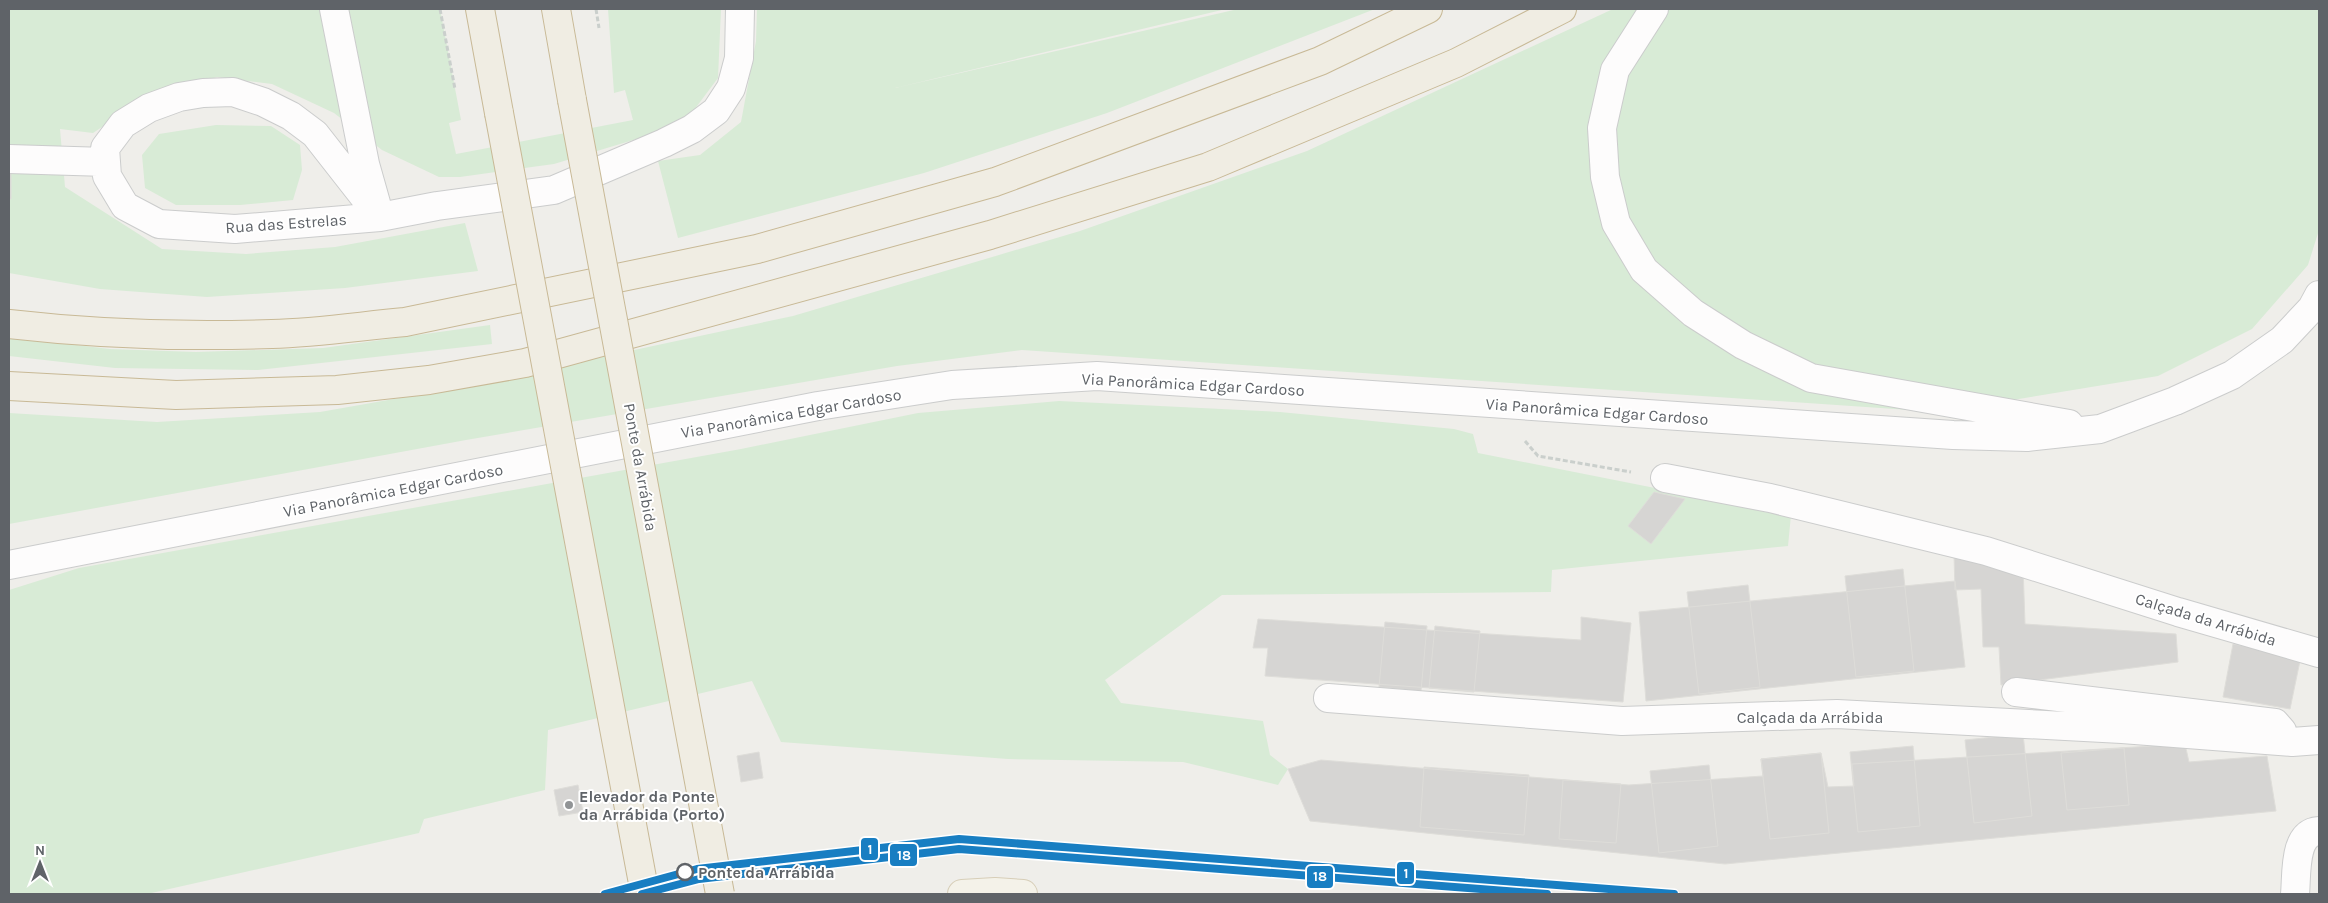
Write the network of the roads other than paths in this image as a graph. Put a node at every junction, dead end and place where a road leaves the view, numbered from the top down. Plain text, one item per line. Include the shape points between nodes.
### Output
1 (334, 9) edge
2 (480, 9) edge
3 (556, 9) edge
4 (740, 9) edge
5 (1428, 9) edge
6 (1562, 9) edge
7 (1654, 9) edge
8 (9, 159) edge
9 (106, 162) junction
10 (380, 217) junction
11 (2319, 295) edge
12 (9, 324) edge
13 (9, 386) edge
14 (2100, 429) junction
15 (1665, 478) road end
16 (9, 565) edge
17 (2319, 653) edge
18 (2016, 692) dead end
19 (1328, 698) dead end
20 (2319, 740) edge
21 (2292, 742) junction
22 (2319, 831) edge
23 (645, 894) edge
24 (720, 894) edge
25 (962, 894) edge
26 (1023, 894) edge
27 (2295, 894) edge

1 - 10 street via 365,164
2 - 23 highway, bridge
3 - 24 highway, Ponte da Arrábida, bridge
4 - 10 street, Rua das Estrelas via 739,58 731,88 716,111 692,129 610,168 554,190
5 - 12 highway via 1320,61 995,182 756,250 369,326 273,334 192,335
6 - 13 highway via 1456,64 1208,167 990,235 525,363 429,380 337,390 176,395
7 - 14 street via 1615,70 1602,128 1605,177 1616,223 1644,270 1692,313 1744,345 1811,378
8 - 9 street
9 - 10 street, Rua das Estrelas via 107,176 125,206 159,224 234,229
9 - 10 street, Rua das Estrelas via 105,148 123,124 149,108 202,93 233,92 291,116 315,134
11 - 14 street, Via Panorâmica Edgar Cardoso via 2312,308 2282,340 2232,375
14 - 16 street, Via Panorâmica Edgar Cardoso via 2027,437 1953,435 1096,376 952,385 818,406
15 - 17 street, Calçada da Arrábida via 1770,498 1986,551
18 - 21 street via 2275,723
19 - 21 street, Calçada da Arrábida via 1622,722 1837,714 2122,729
20 - 21 street, Calçada da Arrábida
22 - 27 street via 2313,831 2303,839
25 - 26 main road

